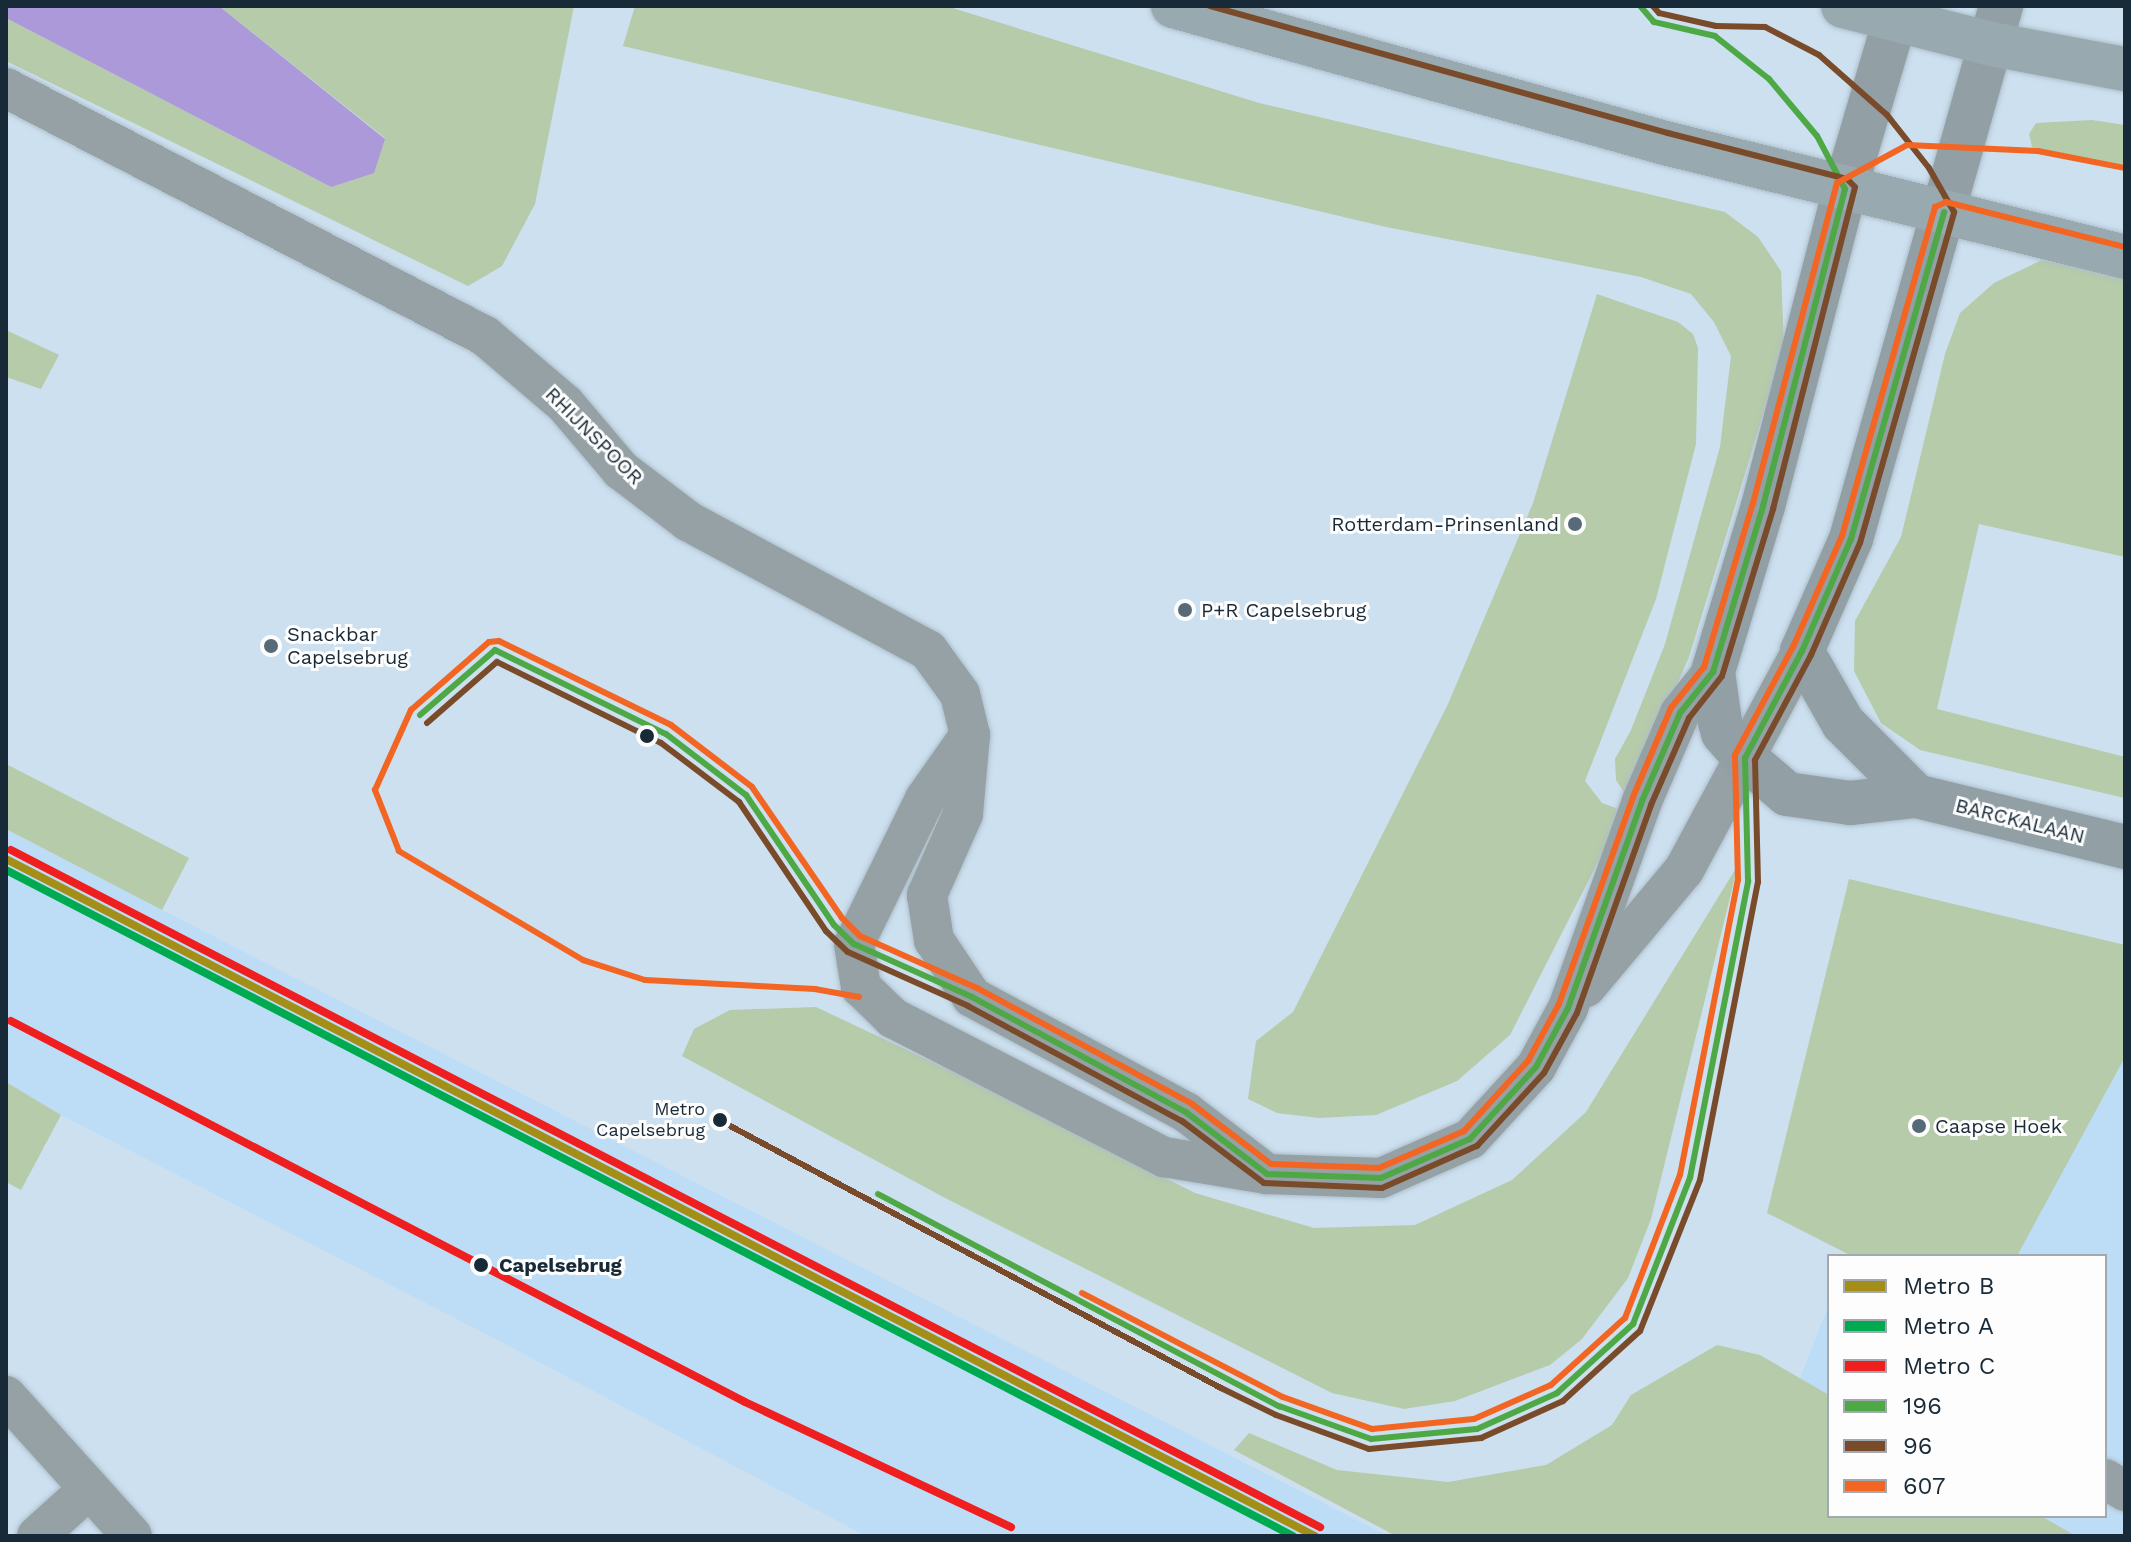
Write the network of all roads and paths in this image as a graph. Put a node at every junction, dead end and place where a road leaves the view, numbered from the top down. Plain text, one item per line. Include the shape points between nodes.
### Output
1 (1173, 6) edge
2 (1843, 6) edge
3 (1897, 12) edge
4 (1996, 25) edge
5 (2125, 69) edge
6 (6, 88) edge
7 (1845, 189) junction
8 (1944, 212) junction
9 (2125, 257) edge
10 (1802, 651) junction
11 (1713, 672) junction
12 (970, 735) junction
13 (1745, 758) junction
14 (1916, 796) junction
15 (2125, 847) edge
16 (1568, 1008) junction
17 (1267, 1174) junction
18 (6, 1396) edge
19 (2107, 1480) edge
20 (89, 1489) junction
21 (2125, 1491) edge
22 (37, 1536) edge
23 (132, 1536) edge

1 - 7 highway
2 - 3 highway
3 - 4 highway
3 - 7 street
4 - 5 highway
4 - 8 street
6 - 12 street, RHIJNSPOOR via 485,336 565,404 621,470 688,521 928,650 960,694
7 - 8 highway
7 - 11 street via 1767,491
8 - 9 highway
8 - 10 street via 1851,539
10 - 13 street
10 - 14 street via 1843,723
11 - 13 street, BARCKALAAN via 1723,733
11 - 16 street via 1680,713 1642,801
12 - 17 street, RHIJNSPOOR via 963,814 927,895 934,940 972,997 1187,1113
12 - 17 street via 925,799 854,944 861,987 893,1018 1164,1157
13 - 14 street, BARCKALAAN via 1787,794 1850,803
13 - 16 street via 1684,870
14 - 15 street, BARCKALAAN
16 - 17 street via 1536,1067 1470,1139 1381,1178
18 - 20 street
19 - 21 street
20 - 22 street
20 - 23 street

